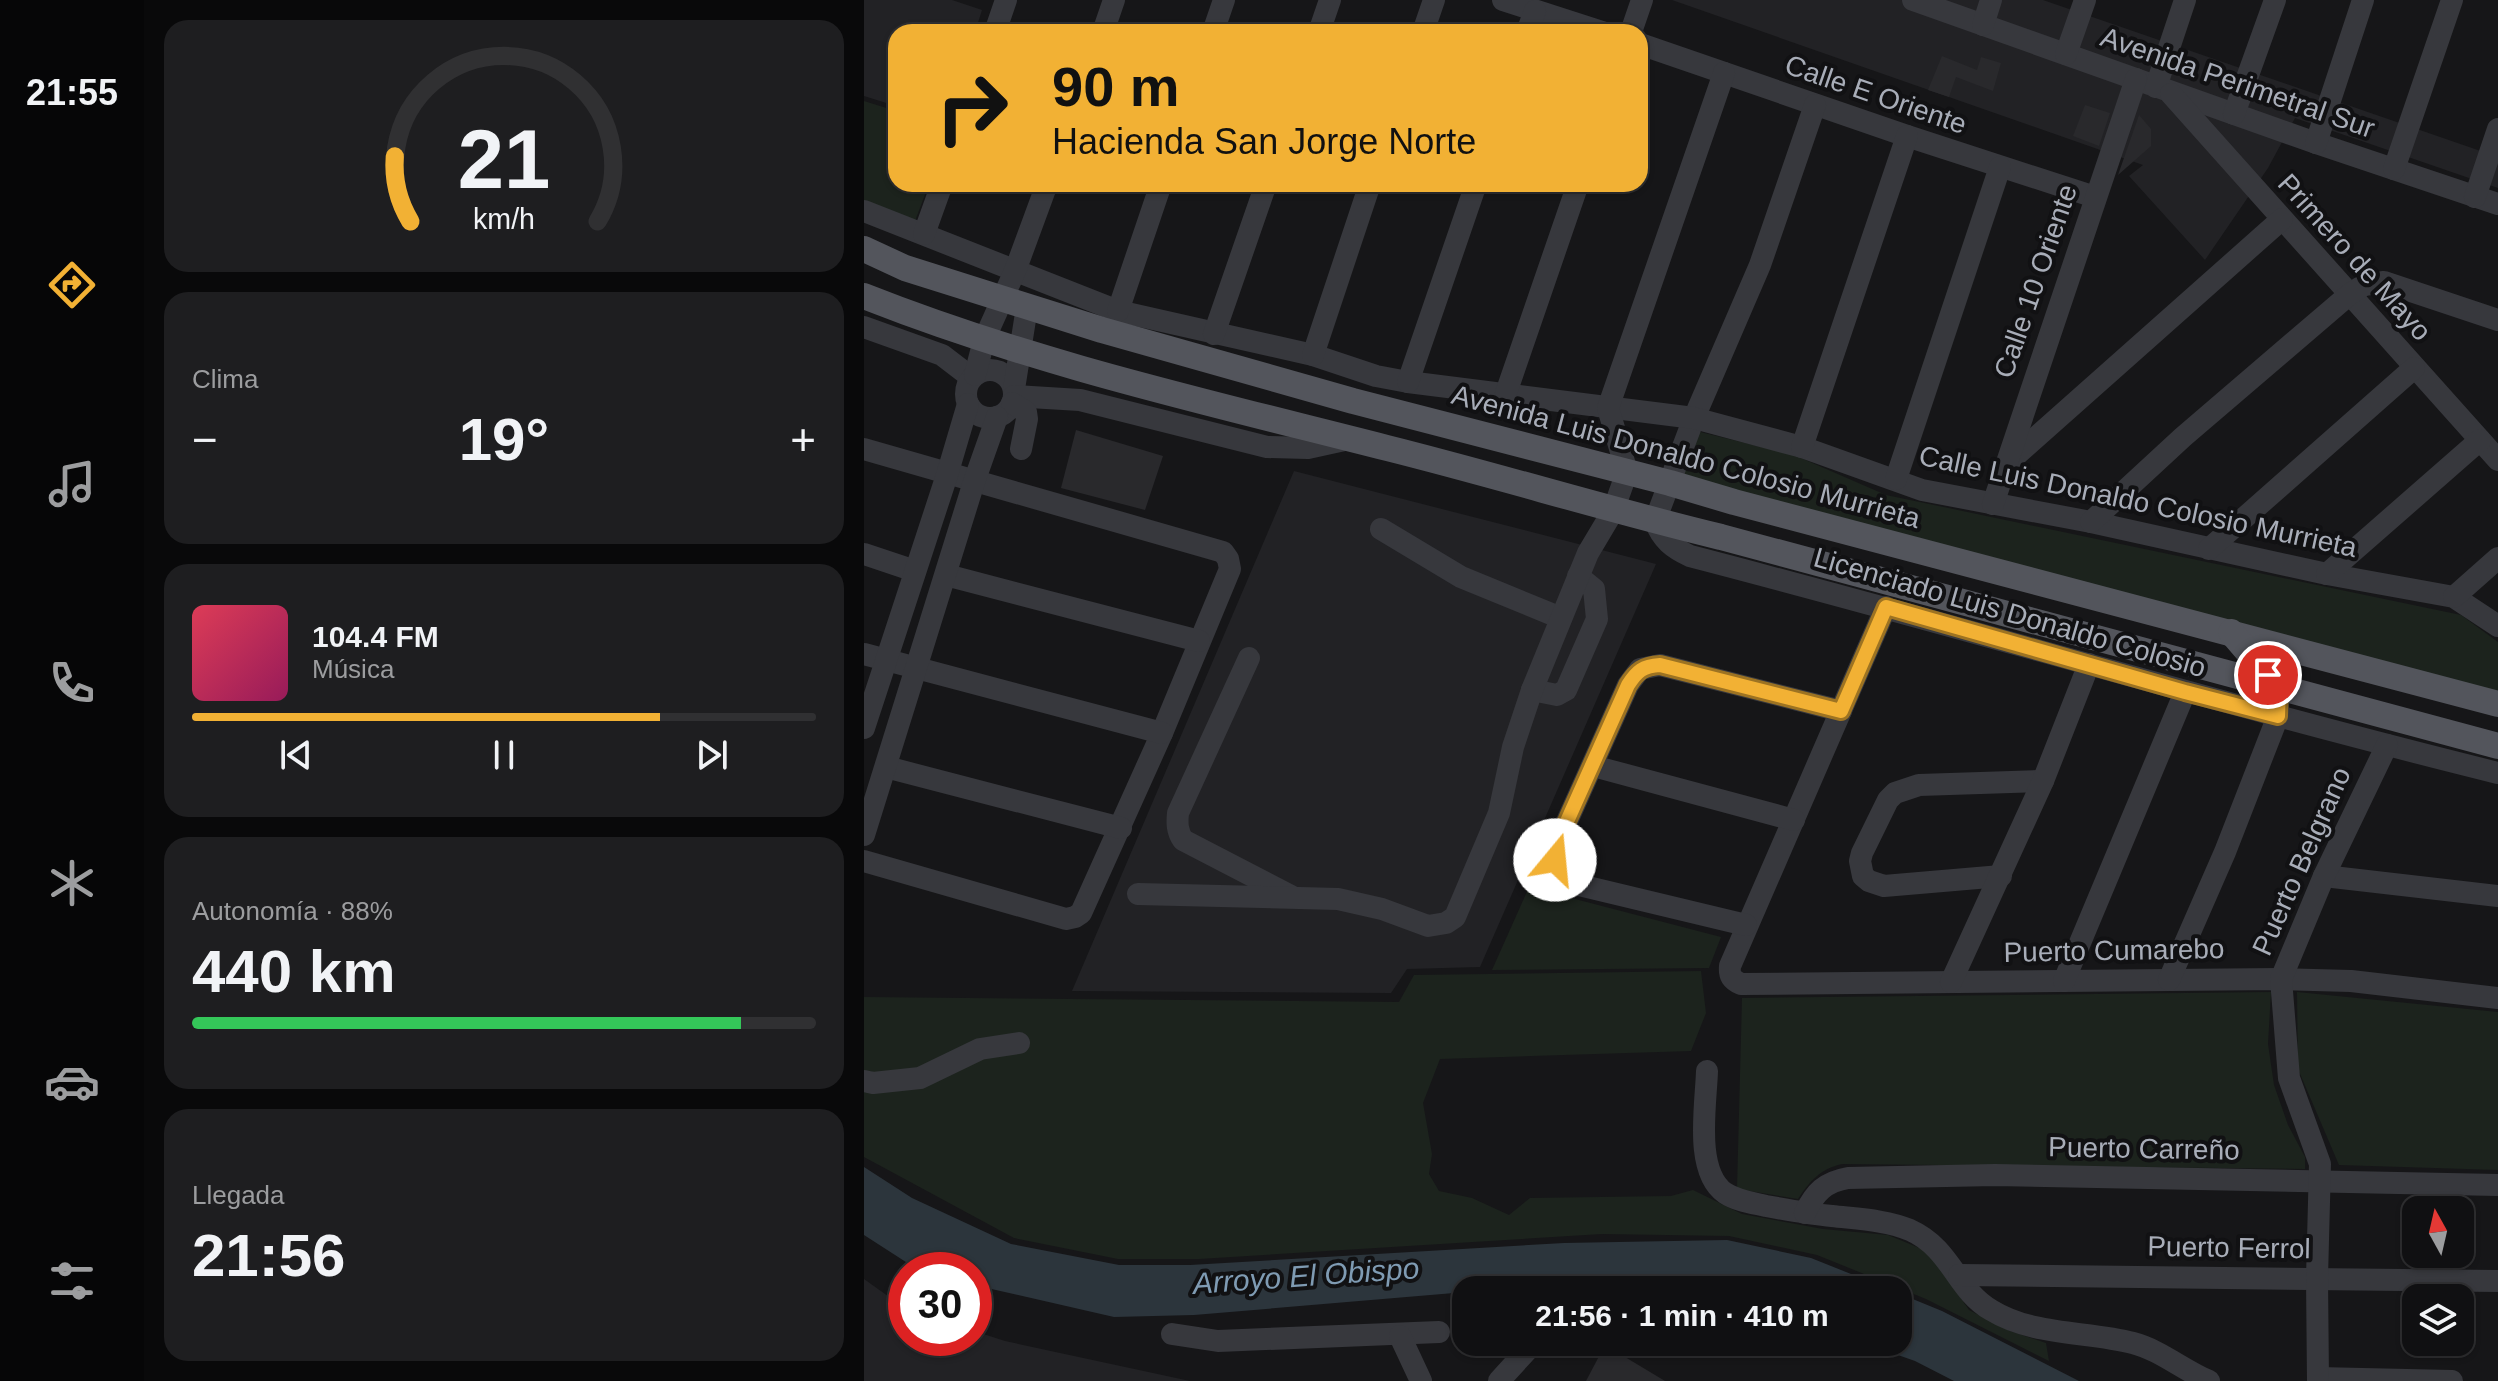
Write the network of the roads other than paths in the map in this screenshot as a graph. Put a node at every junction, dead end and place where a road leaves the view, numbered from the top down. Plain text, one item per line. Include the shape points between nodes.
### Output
1 (1006, 0) edge
2 (1114, 0) edge
3 (1224, 0) edge
4 (1330, 0) edge
5 (1434, 0) edge
6 (1503, 0) edge
7 (1642, 0) edge
8 (1913, 0) edge
9 (1991, 0) edge
10 (2085, 0) edge
11 (2185, 0) edge
12 (2275, 0) edge
13 (2363, 0) edge
14 (2452, 0) edge
15 (1531, 21) edge
16 (998, 24) edge
17 (1106, 24) edge
18 (1216, 24) edge
19 (1322, 24) edge
20 (1426, 24) edge
21 (1634, 24) edge
22 (1983, 25) junction
23 (1648, 47) edge
24 (2066, 54) junction
25 (1724, 73) junction
26 (2154, 86) junction
27 (1815, 105) junction
28 (2234, 114) junction
29 (2498, 129) edge
30 (1907, 136) junction
31 (2316, 143) junction
32 (2000, 167) junction
33 (2394, 169) junction
34 (939, 192) edge
35 (1044, 192) edge
36 (1158, 192) edge
37 (1263, 192) edge
38 (1367, 192) edge
39 (1473, 192) edge
40 (1575, 192) edge
41 (2095, 197) junction
42 (2475, 197) junction
43 (2498, 204) edge
44 (864, 211) edge
45 (2282, 219) junction
46 (924, 234) junction
47 (864, 249) edge
48 (1015, 271) junction
49 (2350, 294) junction
50 (864, 296) edge
51 (1002, 299) junction
52 (1027, 307) junction
53 (1118, 311) junction
54 (2498, 320) edge
55 (864, 327) edge
56 (1214, 334) junction
57 (984, 340) junction
58 (1022, 351) junction
59 (1313, 355) junction
60 (2414, 368) junction
61 (974, 376) junction
62 (1408, 382) junction
63 (1506, 393) junction
64 (1009, 401) junction
65 (968, 404) junction
66 (1608, 408) junction
67 (1694, 418) junction
68 (1349, 439) junction
69 (2480, 440) junction
70 (1802, 447) junction
71 (864, 449) edge
72 (1021, 449) dead end
73 (2498, 460) edge
74 (2004, 466) junction
75 (1627, 472) junction
76 (947, 475) junction
77 (1896, 479) junction
78 (974, 482) junction
79 (1670, 483) junction
80 (1993, 504) junction
81 (1613, 511) junction
82 (1655, 521) junction
83 (2091, 522) junction
84 (1381, 529) dead end
85 (2209, 549) junction
86 (864, 554) edge
87 (2498, 558) edge
88 (915, 571) junction
89 (2327, 574) junction
90 (946, 575) junction
91 (1578, 576) junction
92 (2454, 597) junction
93 (1886, 607) junction
94 (1561, 618) junction
95 (2498, 626) edge
96 (2223, 629) junction
97 (1199, 641) junction
98 (2291, 648) junction
99 (864, 654) edge
100 (1249, 658) dead end
101 (886, 660) junction
102 (2089, 664) junction
103 (916, 668) junction
104 (2201, 668) junction
105 (2272, 683) junction
106 (1532, 690) junction
107 (2185, 692) junction
108 (2498, 704) edge
109 (1841, 711) junction
110 (2278, 716) junction
111 (864, 728) edge
112 (1162, 733) junction
113 (2387, 745) junction
114 (2498, 746) edge
115 (1593, 766) junction
116 (886, 767) junction
117 (2498, 773) edge
118 (2043, 781) junction
119 (1794, 820) junction
120 (1121, 828) junction
121 (864, 835) edge
122 (864, 861) edge
123 (2001, 876) junction
124 (2324, 876) junction
125 (1138, 894) dead end
126 (2498, 896) edge
127 (1296, 898) junction
128 (1746, 925) junction
129 (2281, 979) junction
130 (2169, 980) junction
131 (2064, 981) junction
132 (1951, 982) junction
133 (2498, 998) edge
134 (1019, 1043) dead end
135 (1707, 1071) dead end
136 (864, 1081) edge
137 (2320, 1183) junction
138 (2498, 1185) edge
139 (1805, 1213) junction
140 (1959, 1275) junction
141 (2317, 1278) junction
142 (2498, 1281) edge
143 (1439, 1332) dead end
144 (1172, 1334) dead end
145 (1400, 1336) junction
146 (1522, 1356) edge
147 (2318, 1380) edge
148 (1421, 1381) edge
149 (1499, 1381) edge
150 (2209, 1381) edge
151 (2452, 1381) edge

1 - 16 street
2 - 17 street
3 - 18 street
4 - 19 street
5 - 20 street
6 - 15 street
7 - 21 street
8 - 22 street, Avenida Perimetral Sur
9 - 22 street
10 - 24 street
11 - 26 street, Calle 10 Oriente
12 - 28 street
13 - 31 street
14 - 33 street
22 - 24 street, Avenida Perimetral Sur
23 - 25 street, Calle E Oriente
24 - 26 street, Avenida Perimetral Sur
25 - 27 street, Calle E Oriente
25 - 66 street
26 - 28 street, Avenida Perimetral Sur
26 - 41 street, Calle 10 Oriente
26 - 45 street, Primero de Mayo
27 - 30 street, Calle E Oriente
27 - 67 street via 1760,265
28 - 31 street, Avenida Perimetral Sur
29 - 42 street
30 - 32 street, Calle E Oriente
30 - 70 street
31 - 33 street, Avenida Perimetral Sur
32 - 41 street, Calle E Oriente
32 - 77 street
33 - 42 street, Avenida Perimetral Sur
34 - 46 street
35 - 48 street
36 - 53 street
37 - 56 street
38 - 59 street
39 - 62 street
40 - 63 street
41 - 74 street, Calle 10 Oriente
42 - 43 street, Avenida Perimetral Sur
44 - 46 street, Calle Luis Donaldo Colosio Murrieta
45 - 49 street, Primero de Mayo
45 - 74 street
46 - 48 street, Calle Luis Donaldo Colosio Murrieta
47 - 51 main road, Avenida Luis Donaldo Colosio Murrieta
48 - 51 street
48 - 53 street, Calle Luis Donaldo Colosio Murrieta
49 - 54 street via 2384,282
49 - 60 street, Primero de Mayo
49 - 83 street
50 - 57 main road
51 - 52 main road, Avenida Luis Donaldo Colosio Murrieta
51 - 57 street
52 - 58 street
52 - 75 main road, Avenida Luis Donaldo Colosio Murrieta via 1353,401
53 - 56 street, Calle Luis Donaldo Colosio Murrieta
55 - 61 street via 942,355
56 - 59 street, Calle Luis Donaldo Colosio Murrieta
57 - 58 main road
57 - 61 street
58 - 64 street
58 - 68 main road
59 - 62 street, Calle Luis Donaldo Colosio Murrieta
60 - 69 street, Primero de Mayo
60 - 85 street
61 - 64 street via 997,371 1008,377
61 - 65 street via 966,389
62 - 63 street, Calle Luis Donaldo Colosio Murrieta
63 - 66 street, Calle Luis Donaldo Colosio Murrieta
64 - 65 street via 980,416
64 - 68 street via 1080,400 1267,447 1308,448
64 - 72 street via 1026,412
64 - 78 street
65 - 76 street
66 - 67 street, Calle Luis Donaldo Colosio Murrieta
66 - 75 street
67 - 70 street, Calle Luis Donaldo Colosio Murrieta
67 - 79 street
68 - 81 main road
69 - 73 street, Primero de Mayo
69 - 89 street
70 - 77 street, Calle Luis Donaldo Colosio Murrieta
71 - 76 street
74 - 80 street, Calle 10 Oriente
75 - 79 main road, Avenida Luis Donaldo Colosio Murrieta
75 - 81 street
76 - 78 street
76 - 88 street
77 - 80 street, Calle Luis Donaldo Colosio Murrieta via 1922,490
78 - 90 street
78 - 97 street via 1223,552 1230,569
79 - 82 street
79 - 96 main road, Avenida Luis Donaldo Colosio Murrieta
80 - 83 street, Calle Luis Donaldo Colosio Murrieta
81 - 82 main road
81 - 91 street
82 - 93 street, Licenciado Luis Donaldo Colosio via 1665,541 1690,556
82 - 104 main road
83 - 85 street, Calle Luis Donaldo Colosio Murrieta
84 - 94 street via 1461,577
85 - 89 street, Calle Luis Donaldo Colosio Murrieta
86 - 88 street
87 - 92 street
88 - 101 street
89 - 92 street, Calle Luis Donaldo Colosio Murrieta
90 - 97 street
90 - 103 street
91 - 94 street
91 - 106 street via 1594,589 1597,619 1566,690 1557,695
92 - 95 street, Calle Luis Donaldo Colosio Murrieta
93 - 102 street, Licenciado Luis Donaldo Colosio
93 - 109 street
94 - 106 street
96 - 98 main road, Avenida Luis Donaldo Colosio Murrieta
96 - 104 main road via 2230,653 2226,660
96 - 105 main road
97 - 112 street
98 - 105 main road via 2271,655 2267,665
98 - 108 main road, Avenida Luis Donaldo Colosio Murrieta
99 - 101 street
100 - 127 street via 1178,813 1179,833 1183,840
101 - 103 street
101 - 111 street
102 - 107 street, Licenciado Luis Donaldo Colosio
102 - 118 street
103 - 112 street
103 - 116 street
104 - 105 main road
105 - 110 street
105 - 114 main road
106 - 127 street via 1499,813 1452,921 1428,926 1360,903
107 - 110 street, Licenciado Luis Donaldo Colosio
107 - 131 street
109 - 115 street via 1660,665 1640,669
109 - 119 street
110 - 113 street, Licenciado Luis Donaldo Colosio
110 - 130 street
112 - 120 street
113 - 117 street, Licenciado Luis Donaldo Colosio
113 - 124 street, Puerto Belgrano
115 - 119 street
115 - 128 street via 1556,848 1555,860 1566,878
116 - 120 street
116 - 121 street
118 - 123 street
118 - 123 street via 1905,788 1884,806 1860,861 1863,876 1884,886
119 - 128 street
120 - 122 street via 1075,917 1058,917
123 - 132 street
124 - 126 street
124 - 129 street, Puerto Belgrano
125 - 127 street
128 - 132 street, Puerto Cumarebo via 1730,966 1731,978 1741,984
129 - 130 street, Puerto Cumarebo
129 - 133 street, Puerto Cumarebo via 2351,981
129 - 137 street, Puerto Belgrano via 2289,1078 2313,1140
130 - 131 street, Puerto Cumarebo
131 - 132 street, Puerto Cumarebo
134 - 136 street via 980,1049 920,1078
135 - 139 street via 1705,1146 1714,1181 1743,1201
137 - 138 street, Puerto Carreño
137 - 139 street, Puerto Carreño via 1995,1175 1848,1178 1818,1191
137 - 141 street, Puerto Belgrano
139 - 140 street via 1910,1230 1942,1251
140 - 141 street, Puerto Ferrol
140 - 150 street via 1992,1312 2036,1326 2138,1344
141 - 142 street, Puerto Ferrol
141 - 147 street, Puerto Belgrano
143 - 145 street
144 - 145 street via 1218,1341
145 - 148 street
146 - 149 street
147 - 151 street

